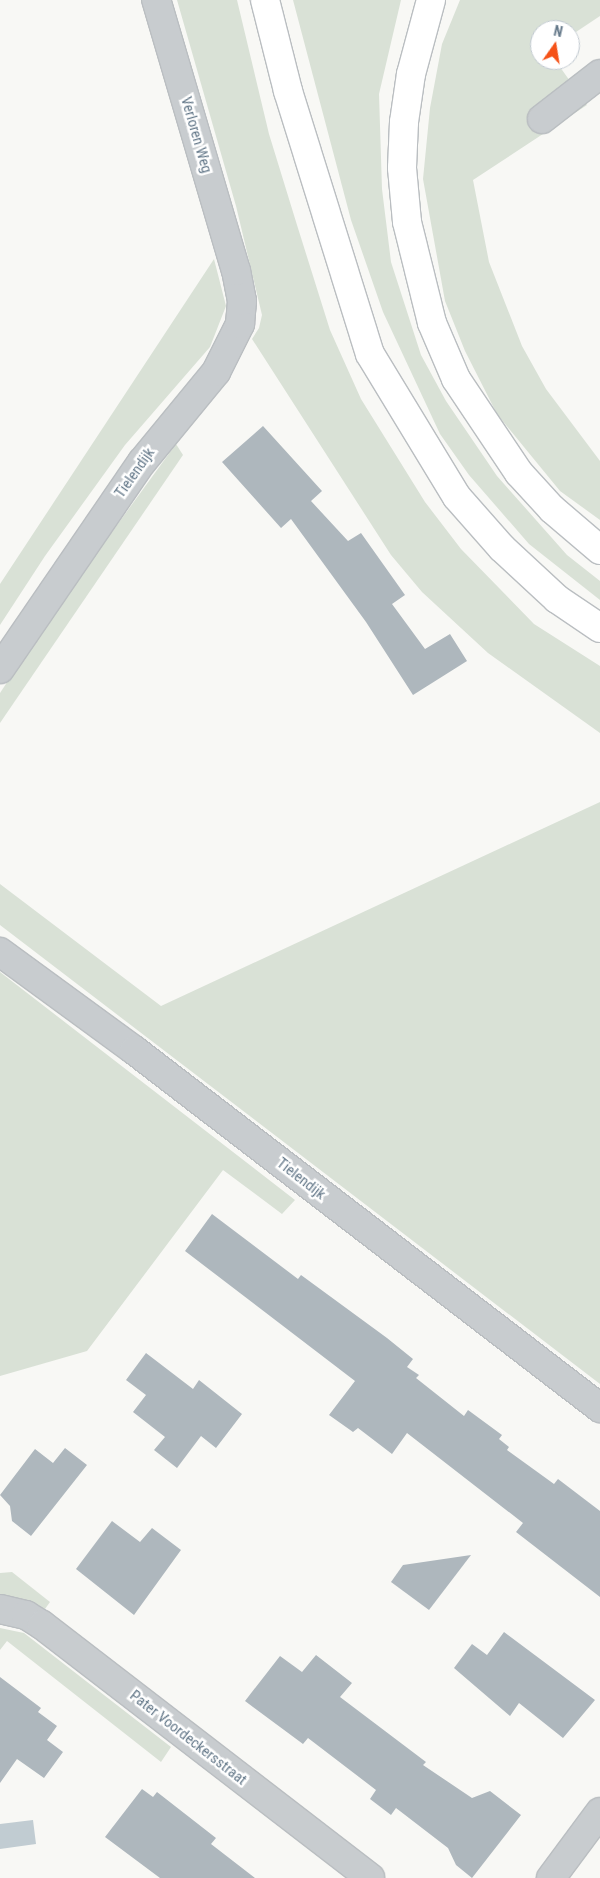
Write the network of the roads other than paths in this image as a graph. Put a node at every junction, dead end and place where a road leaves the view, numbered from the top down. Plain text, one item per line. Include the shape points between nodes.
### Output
1 (156, 0) edge
2 (265, 0) edge
3 (430, 0) edge
4 (600, 74) edge
5 (542, 119) dead end
6 (236, 271) joint
7 (600, 550) edge
8 (600, 628) edge
9 (0, 669) edge
10 (0, 952) edge
11 (600, 1408) edge
12 (0, 1609) edge
13 (600, 1812) edge
14 (370, 1878) edge
15 (551, 1878) edge

1 - 6 street, Verloren Weg
2 - 8 highway via 288,91 370,354 457,496 502,548 557,599
3 - 7 highway via 411,74 402,168 407,222 432,323 456,379 519,474 552,509
4 - 5 street
6 - 9 street, Tielendijk via 242,314 225,358 142,462
10 - 11 street, Tielendijk via 134,1050
12 - 14 street, Pater Voordeckersstraat via 26,1615 42,1625
13 - 15 street

